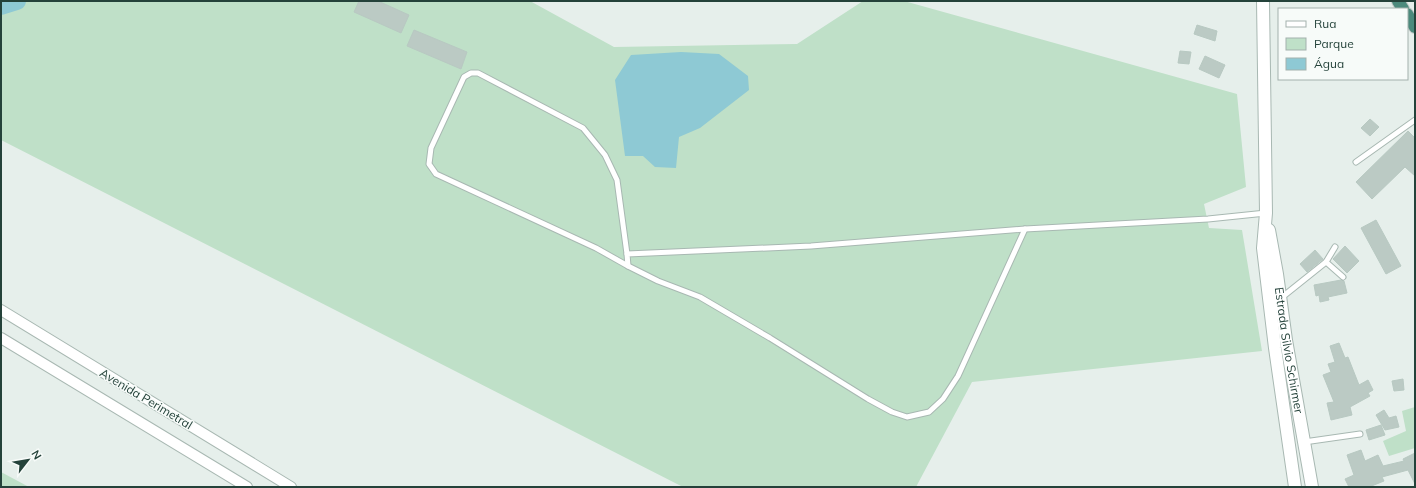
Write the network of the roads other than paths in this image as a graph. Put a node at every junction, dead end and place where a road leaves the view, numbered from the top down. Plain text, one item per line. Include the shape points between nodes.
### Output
1 (1263, 1) edge
2 (1408, 16) edge
3 (1415, 27) edge
4 (1415, 120) edge
5 (1356, 162) dead end
6 (1266, 213) junction
7 (1025, 229) junction
8 (1335, 246) dead end
9 (627, 254) junction
10 (1326, 262) junction
11 (628, 266) junction
12 (1344, 277) dead end
13 (1280, 299) junction
14 (1, 310) edge
15 (1, 338) edge
16 (1360, 434) dead end
17 (1304, 442) junction
18 (247, 487) edge
19 (291, 487) edge
20 (1295, 487) edge
21 (1312, 487) edge

1 - 6 street, Estrada Silvio Schirmer
2 - 3 highway
4 - 5 lane
6 - 7 lane via 1208,219
6 - 13 street, Estrada Silvio Schirmer
6 - 20 street, Estrada Silvio Schirmer via 1263,248
7 - 9 lane via 811,246
7 - 11 lane via 958,376 943,400 929,412 907,417 874,402 700,297
8 - 10 lane
9 - 11 lane
9 - 11 lane via 617,180 605,155 583,128 478,73 464,77 431,148 429,164 436,174 596,248
10 - 12 lane
10 - 13 lane
13 - 17 street, Estrada Silvio Schirmer
14 - 19 street, Avenida Perimetral
15 - 18 street, Avenida Perimetral
16 - 17 lane
17 - 21 street, Estrada Silvio Schirmer

